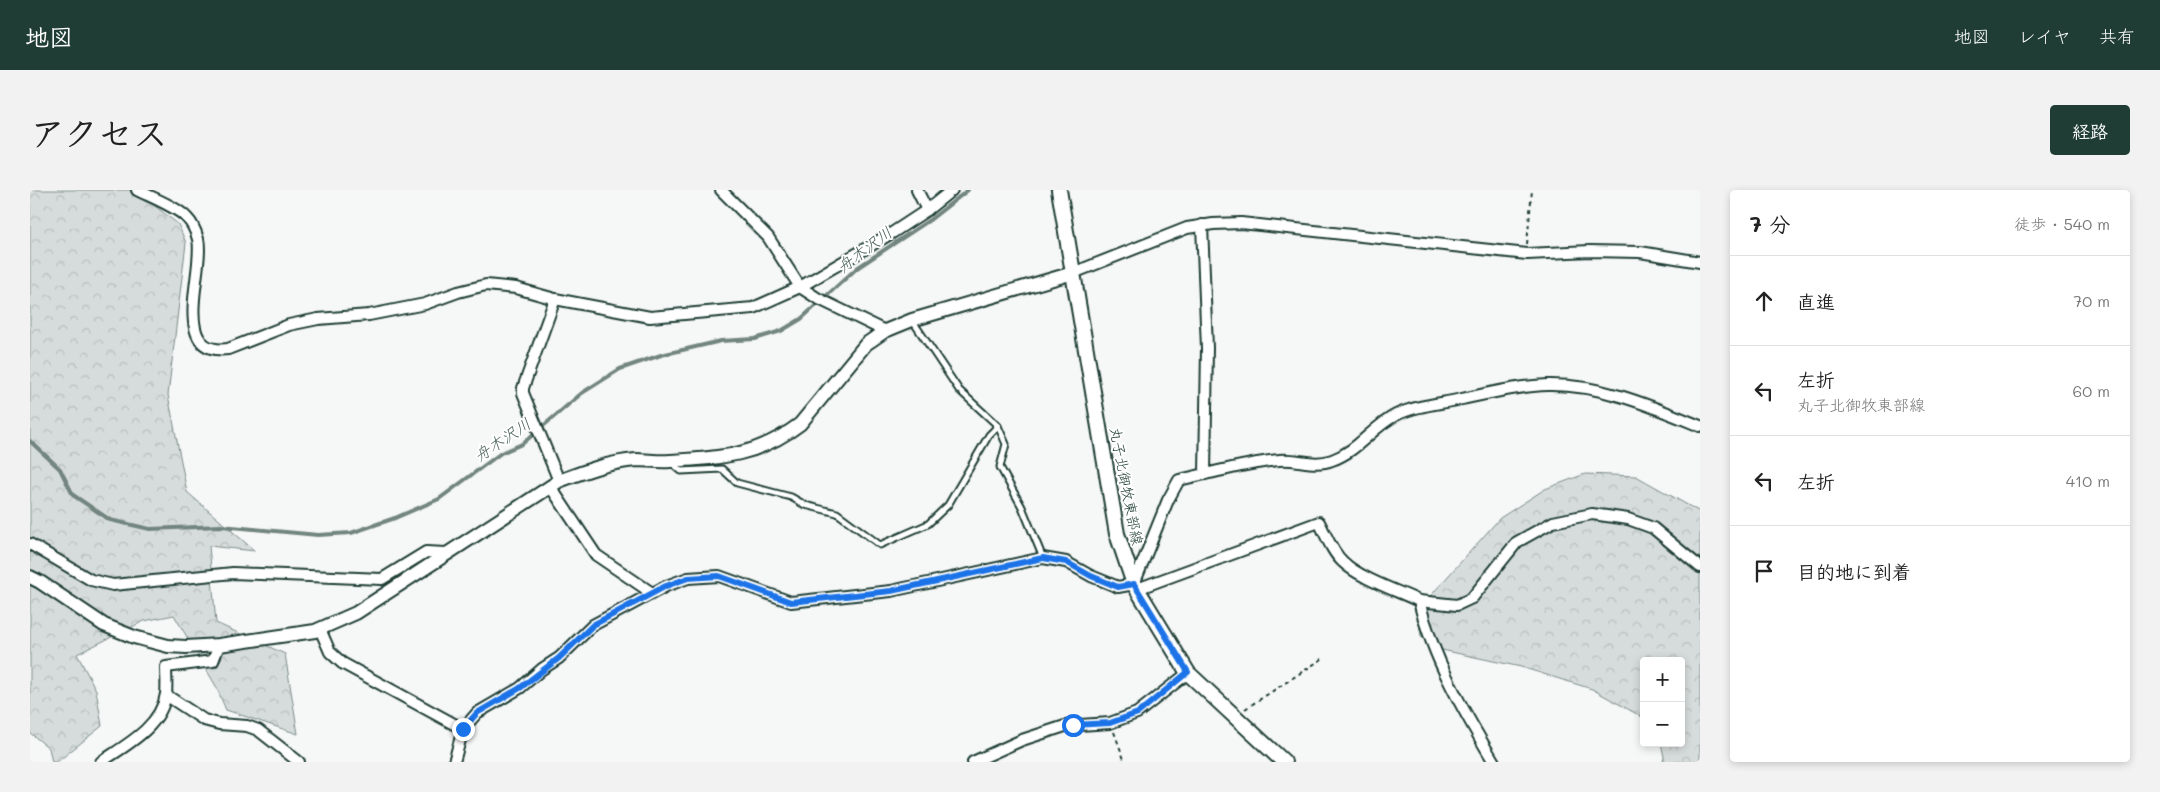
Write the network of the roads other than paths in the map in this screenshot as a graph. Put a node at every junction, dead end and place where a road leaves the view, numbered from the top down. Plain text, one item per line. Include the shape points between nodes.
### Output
1 (137, 190) edge
2 (721, 190) edge
3 (917, 190) edge
4 (952, 190) edge
5 (1059, 190) edge
6 (927, 210) junction
7 (1202, 225) junction
8 (1700, 262) edge
9 (1073, 272) junction
10 (800, 287) junction
11 (555, 299) junction
12 (912, 320) junction
13 (885, 331) junction
14 (998, 426) junction
15 (1700, 426) edge
16 (669, 461) junction
17 (1205, 474) junction
18 (554, 484) junction
19 (30, 544) edge
20 (446, 553) junction
21 (1043, 558) junction
22 (1700, 567) edge
23 (30, 577) edge
24 (1135, 586) junction
25 (652, 593) junction
26 (1419, 601) junction
27 (320, 630) junction
28 (219, 645) junction
29 (1188, 672) junction
30 (166, 695) junction
31 (463, 729) junction
32 (101, 762) edge
33 (299, 762) edge
34 (454, 762) edge
35 (972, 762) edge
36 (1284, 762) edge
37 (1494, 762) edge

1 - 11 street via 187,217 193,227 198,239 194,322 197,336 211,348 228,349 289,324 369,315 425,304 486,285 516,288
2 - 10 street via 768,237
3 - 6 street
4 - 6 street
5 - 9 main road, 丸子北御牧東部線
6 - 10 street
7 - 8 street via 1241,223 1527,254 1640,252
7 - 9 street via 1180,230
7 - 17 street via 1207,348
9 - 12 street
9 - 24 main road, 丸子北御牧東部線 via 1117,534
10 - 11 street via 752,308 650,317
10 - 13 street
11 - 18 street via 524,388
12 - 13 street
12 - 14 lane via 960,390
13 - 16 street via 866,344 812,410 788,433 758,449 738,454
14 - 16 lane via 989,435 948,506 928,524 880,545 837,513 737,483 722,469 681,471
14 - 21 lane via 1006,444 1000,467 1022,507
15 - 17 street via 1638,401 1591,388 1520,387 1423,406 1396,415 1360,444 1330,461 1316,463 1281,459
16 - 18 street via 614,463
17 - 24 street via 1179,480
18 - 20 street
18 - 25 street via 596,555
19 - 20 street via 91,580 113,585 233,573 382,579 426,552
20 - 27 street via 356,613
21 - 24 street via 1066,562 1118,587
21 - 25 street via 891,591 791,602 719,576 688,578
22 - 26 street via 1653,528 1628,519 1592,514 1553,522 1517,542 1472,598 1457,605
23 - 28 street via 104,625 134,637 168,646
24 - 26 street via 1319,522 1342,562 1354,571
24 - 29 main road, 丸子北御牧東部線
25 - 31 street via 593,625 559,658 520,688 477,713
26 - 37 street via 1424,621 1458,701
27 - 28 street
27 - 31 street via 330,652 342,663
28 - 30 street via 213,660 166,667
29 - 35 street via 1138,713 1110,723 1065,726
29 - 36 main road, 丸子北御牧東部線
30 - 32 street via 156,719
30 - 33 street via 204,720 258,730
31 - 34 street

